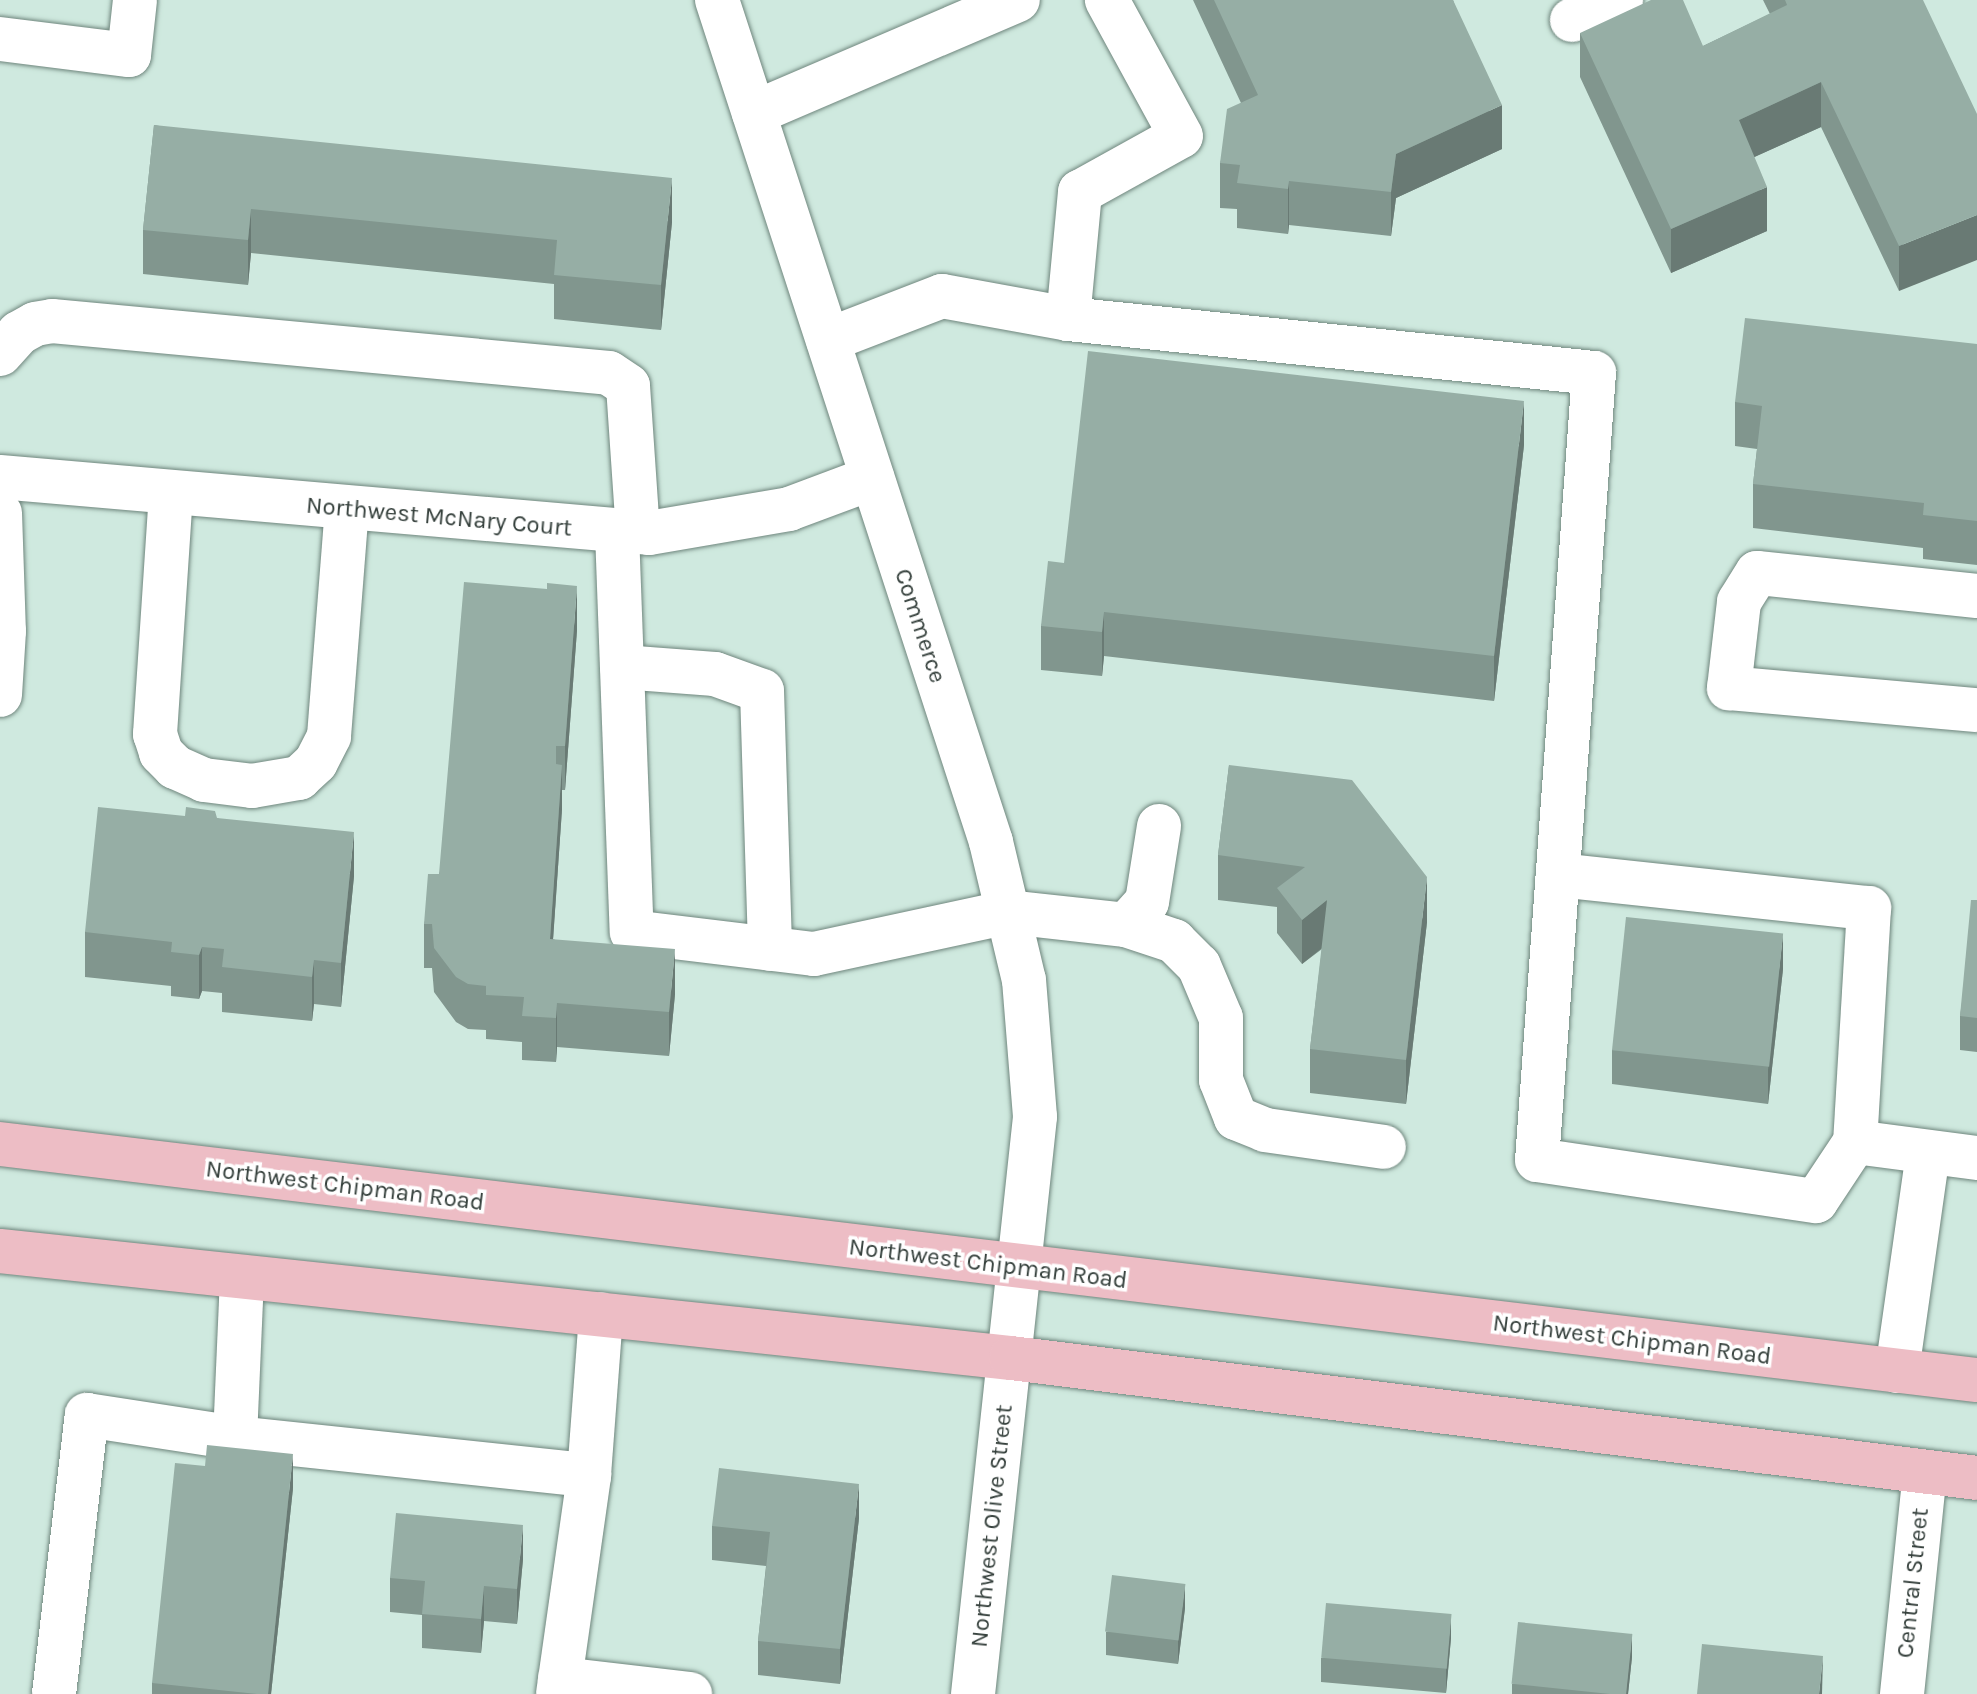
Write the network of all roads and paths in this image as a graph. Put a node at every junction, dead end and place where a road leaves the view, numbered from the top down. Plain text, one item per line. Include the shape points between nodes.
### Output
1 (135, 0) edge
2 (717, 0) edge
3 (1018, 0) edge
4 (1107, 0) edge
5 (1621, 0) edge
6 (1572, 20) dead end
7 (0, 39) edge
8 (754, 113) junction
9 (1068, 319) junction
10 (828, 340) junction
11 (0, 354) edge
12 (0, 477) edge
13 (872, 478) junction
14 (171, 493) junction
15 (347, 509) junction
16 (0, 513) edge
17 (627, 532) junction
18 (1977, 596) edge
19 (622, 667) junction
20 (0, 695) edge
21 (1977, 710) edge
22 (1159, 826) dead end
23 (1558, 875) junction
24 (1008, 912) junction
25 (1126, 925) junction
26 (770, 949) junction
27 (1855, 1142) junction
28 (0, 1144) edge
29 (1384, 1147) dead end
30 (1928, 1152) junction
31 (1977, 1158) edge
32 (0, 1251) edge
33 (1020, 1268) junction
34 (242, 1277) junction
35 (601, 1314) junction
36 (1011, 1358) junction
37 (1897, 1371) junction
38 (1977, 1380) edge
39 (235, 1438) junction
40 (1925, 1472) junction
41 (589, 1475) junction
42 (1977, 1478) edge
43 (559, 1687) edge
44 (54, 1694) edge
45 (690, 1694) edge
46 (973, 1694) edge
47 (1902, 1694) edge

1 - 7 street via 129,55
2 - 8 street, Commerce
3 - 8 street
4 - 9 street via 1181,136 1080,192
5 - 6 street
8 - 10 street, Commerce
9 - 10 street via 942,296
9 - 23 street via 1594,373
10 - 13 street, Commerce
11 - 17 street via 19,333 52,321 609,373 628,386
12 - 14 street, Northwest McNary Court
13 - 17 street, Northwest McNary Court via 789,509 700,527
13 - 24 street, Commerce via 991,842
14 - 15 street, Northwest McNary Court
14 - 15 street via 155,734 161,753 175,767 204,780 252,786 299,778 316,762 329,736
15 - 17 street, Northwest McNary Court
16 - 20 street
17 - 19 street
18 - 21 street via 1757,573 1739,602 1729,688
19 - 26 street via 715,674 762,691
19 - 26 street via 632,932
22 - 25 street via 1147,902
23 - 27 street via 1869,908
23 - 27 street via 1537,1160 1816,1201
24 - 25 street
24 - 26 street via 814,954
24 - 33 street, Commerce via 1024,980 1035,1117
25 - 29 street via 1174,941 1199,966 1221,1018 1221,1080 1236,1118 1265,1130
27 - 30 street
28 - 33 main road, Northwest Chipman Road
30 - 31 street
30 - 37 street
32 - 34 main road
33 - 36 street, Northwest Olive Street
33 - 37 main road, Northwest Chipman Road
34 - 35 main road
34 - 39 street
35 - 36 main road
35 - 41 street
36 - 40 main road
36 - 46 street, Northwest Olive Street
37 - 38 main road, Northwest Chipman Road
39 - 41 street
39 - 44 street via 87,1415
40 - 42 main road
40 - 47 street, Central Street
41 - 43 street
43 - 45 street

